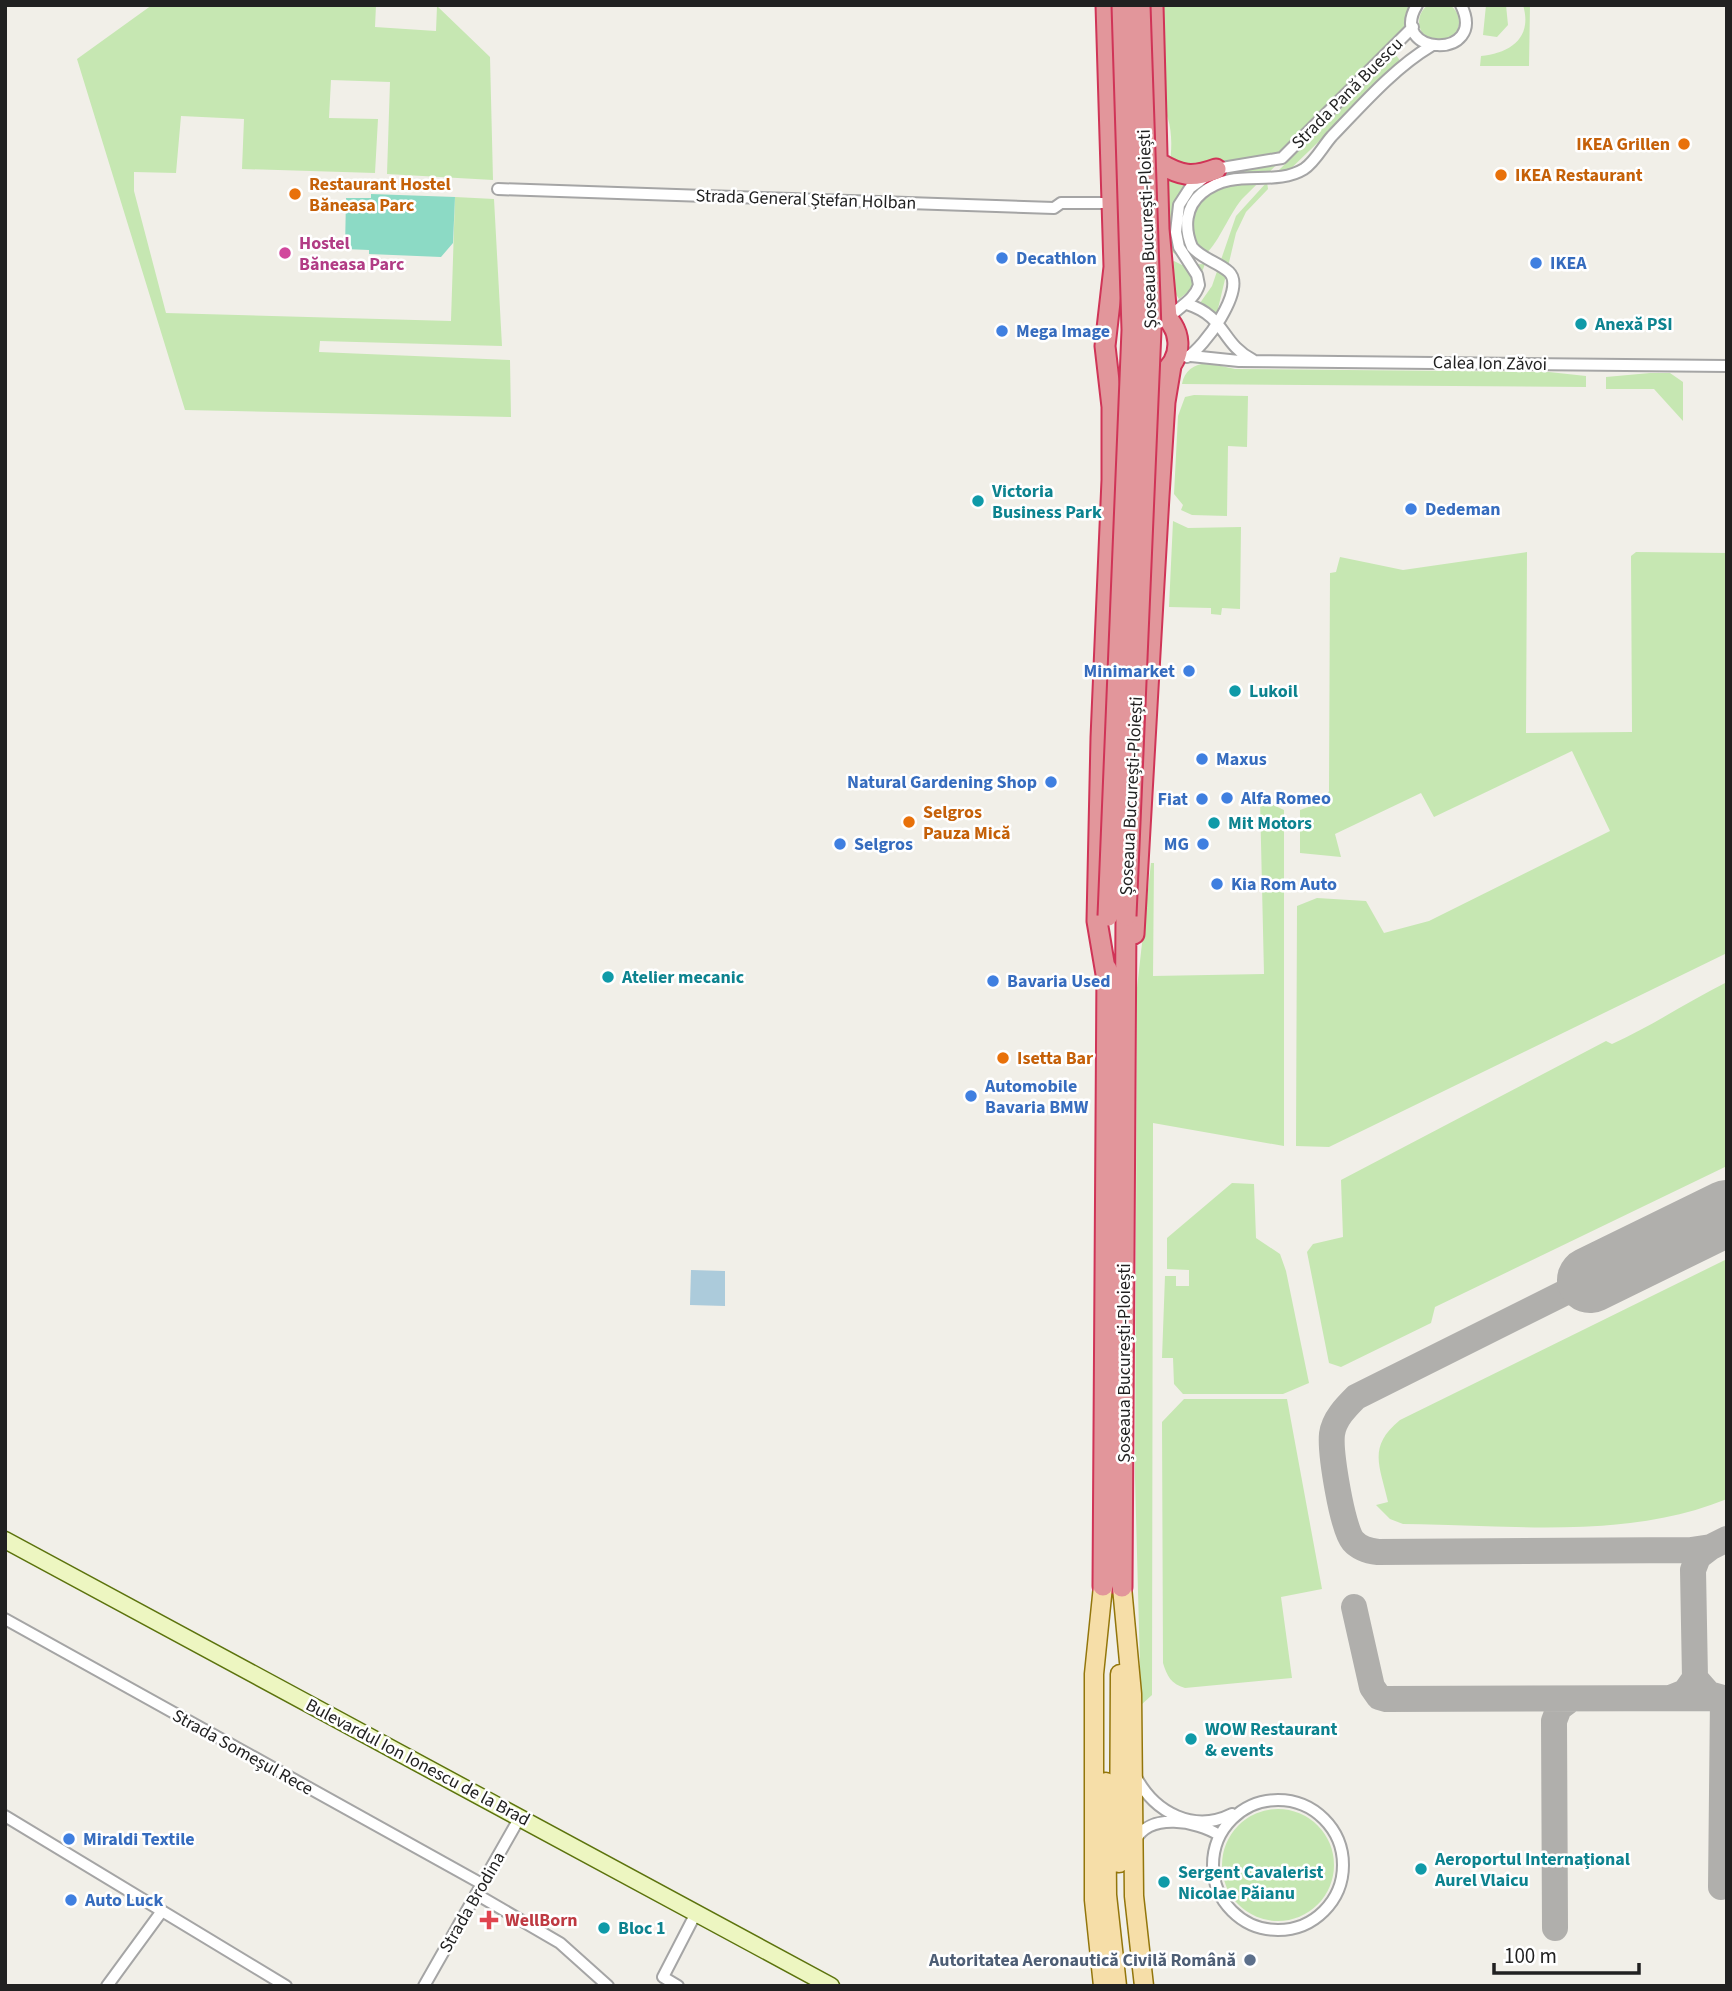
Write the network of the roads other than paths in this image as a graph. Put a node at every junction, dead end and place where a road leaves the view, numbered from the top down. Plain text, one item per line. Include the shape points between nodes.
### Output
1 (1106, 5) edge
2 (1122, 5) edge
3 (1140, 5) edge
4 (1153, 5) edge
5 (1461, 5) edge
6 (1414, 7) edge
7 (1413, 27) junction
8 (1431, 46) junction
9 (1159, 163) junction
10 (1216, 169) junction
11 (498, 189) dead end
12 (1112, 203) junction
13 (1174, 311) junction
14 (1219, 322) junction
15 (1109, 327) junction
16 (1108, 357) junction
17 (1252, 360) junction
18 (1179, 361) junction
19 (1727, 366) edge
20 (1117, 916) junction
21 (1116, 980) junction
22 (5, 1540) edge
23 (1112, 1587) junction
24 (5, 1619) edge
25 (1133, 1771) junction
26 (1244, 1808) junction
27 (5, 1816) edge
28 (520, 1817) junction
29 (1170, 1818) junction
30 (1218, 1826) junction
31 (1133, 1843) junction
32 (479, 1889) junction
33 (162, 1911) junction
34 (696, 1913) junction
35 (107, 1986) edge
36 (285, 1986) edge
37 (424, 1986) edge
38 (608, 1986) edge
39 (678, 1986) edge
40 (831, 1986) edge
41 (1102, 1986) edge
42 (1116, 1986) edge
43 (1129, 1986) edge
44 (1144, 1986) edge

1 - 12 highway
2 - 20 highway, Șoseaua București-Ploiești, bridge via 1132,281
3 - 20 highway, Șoseaua București-Ploiești, bridge via 1151,330
4 - 9 highway
5 - 8 street via 1466,18 1462,34 1445,47
6 - 7 street
7 - 8 street via 1420,40
7 - 10 street, Strada Pană Buescu via 1282,158
8 - 14 street, Strada Pană Buescu via 1398,71 1306,168 1283,176 1226,181 1195,201 1187,219 1192,247 1232,277
9 - 10 highway via 1187,176
9 - 13 highway via 1160,242
10 - 13 street, Strada Pană Buescu via 1190,188 1177,214 1180,247 1199,285
11 - 12 street, Strada General Ștefan Holban via 1054,208 1060,203
12 - 15 highway via 1114,267
13 - 14 street via 1206,312
13 - 15 highway via 1135,308 1120,314
13 - 18 highway
14 - 17 street via 1235,348
14 - 18 street, Strada Pană Buescu
15 - 16 highway via 1105,339
16 - 18 highway via 1122,375 1137,380 1152,379
16 - 21 highway via 1112,480 1097,909
17 - 18 street, Calea Ion Zăvoi
17 - 19 street, Calea Ion Zăvoi
18 - 21 highway via 1165,402 1136,922
20 - 21 highway, Șoseaua București-Ploiești
21 - 23 highway, Șoseaua București-Ploiești
22 - 28 main road, Bulevardul Ion Ionescu de la Brad
23 - 25 main road, Șoseaua București-Ploiești via 1132,1694
23 - 41 main road, Șoseaua București-Ploiești via 1094,1674 1094,1900
23 - 42 main road, Șoseaua București-Ploiești via 1107,1895
23 - 43 main road, Șoseaua București-Ploiești via 1119,1895
24 - 32 street, Strada Someșul Rece
25 - 29 street
25 - 31 main road, Șoseaua București-Ploiești
26 - 30 street
26 - 30 street
26 - 30 street via 1266,1800 1287,1800 1317,1812 1332,1828 1341,1847 1343,1868 1339,1889 1325,1910 1288,1929 1259,1927 1242,1920 1223,1902 1216,1886 1213,1860
27 - 33 street
28 - 32 street, Strada Brodina
28 - 34 main road, Bulevardul Ion Ionescu de la Brad
29 - 30 street
29 - 30 street via 1202,1829
29 - 31 street via 1147,1825
31 - 44 main road, Șoseaua București-Ploiești via 1137,1942
32 - 37 street, Strada Brodina
32 - 38 street, Strada Someșul Rece via 560,1943
33 - 35 street
33 - 36 street
34 - 39 street via 663,1977
34 - 40 main road, Bulevardul Ion Ionescu de la Brad

